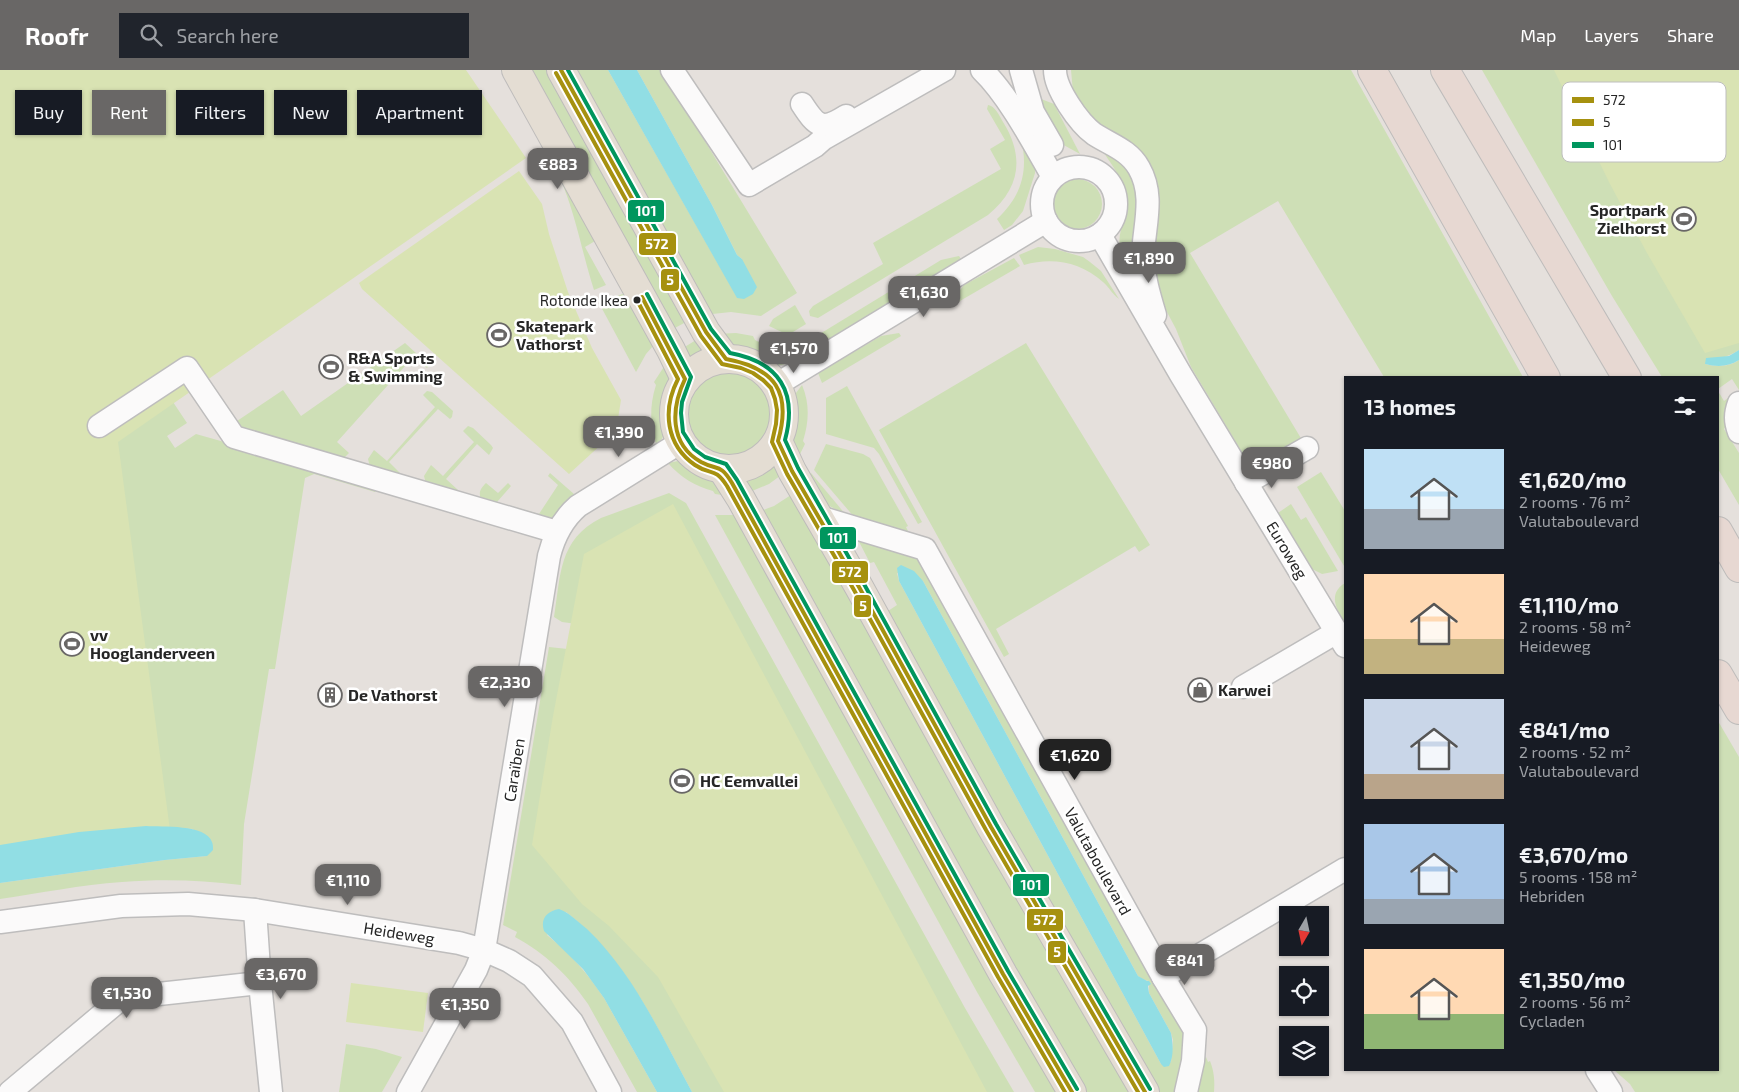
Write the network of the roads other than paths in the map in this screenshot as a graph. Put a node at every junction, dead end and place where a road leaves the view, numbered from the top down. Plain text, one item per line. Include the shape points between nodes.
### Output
1 (516, 70) edge
2 (562, 70) edge
3 (672, 70) edge
4 (922, 70) edge
5 (944, 70) edge
6 (982, 70) edge
7 (1021, 70) edge
8 (1372, 70) edge
9 (1445, 70) edge
10 (1054, 71) edge
11 (1070, 105) junction
12 (1031, 125) junction
13 (823, 139) junction
14 (1096, 171) junction
15 (1060, 173) junction
16 (1046, 221) junction
17 (1100, 235) junction
18 (1167, 351) junction
19 (726, 359) junction
20 (1545, 376) edge
21 (1625, 376) edge
22 (685, 380) junction
23 (776, 385) junction
24 (1739, 403) edge
25 (98, 426) dead end
26 (1739, 432) edge
27 (778, 441) junction
28 (681, 442) junction
29 (1307, 448) dead end
30 (722, 469) junction
31 (1246, 483) junction
32 (819, 517) junction
33 (557, 532) junction
34 (1719, 533) edge
35 (1739, 568) edge
36 (1341, 639) edge
37 (1719, 676) edge
38 (1243, 687) dead end
39 (1739, 710) edge
40 (1344, 870) edge
41 (255, 910) junction
42 (0, 922) edge
43 (484, 950) junction
44 (1163, 978) junction
45 (260, 983) junction
46 (1599, 1071) edge
47 (10, 1092) edge
48 (272, 1092) edge
49 (408, 1092) edge
50 (610, 1092) edge
51 (1072, 1092) edge
52 (1145, 1092) edge
53 (1186, 1092) edge
54 (1611, 1092) edge

1 - 22 main road
2 - 19 main road via 706,332
3 - 13 street via 749,185
4 - 13 street via 833,124 821,125 799,106 811,132
5 - 13 street
6 - 12 street
7 - 12 street via 1033,112
8 - 20 highway
9 - 21 highway
10 - 11 street
11 - 14 street
11 - 18 street, Euroweg via 1094,134 1126,152 1144,178 1148,200 1144,270
12 - 15 street
14 - 15 street via 1077,167
14 - 17 street via 1110,183 1116,202 1112,220
15 - 16 street via 1043,193
16 - 17 street via 1052,230 1070,240 1090,240
16 - 23 street
17 - 18 street, Euroweg
18 - 31 street, Euroweg
19 - 22 main road via 713,360
19 - 23 main road via 755,365
22 - 28 main road via 675,400 673,414
23 - 27 main road via 784,414
24 - 26 street via 1736,422
25 - 33 street via 187,368 234,436
27 - 30 main road via 755,463 742,468
27 - 32 main road
28 - 30 main road via 700,462
28 - 33 street, Caraïben via 578,506
29 - 31 street
30 - 51 main road
31 - 36 street, Euroweg
32 - 44 street, Valutaboulevard via 925,549
32 - 52 main road via 991,827
33 - 43 street, Caraïben via 550,556
34 - 35 highway
36 - 38 street
37 - 39 highway
40 - 44 street
41 - 42 street, Heideweg via 156,904
41 - 43 street, Heideweg via 448,941
41 - 45 street
43 - 49 street, Caraïben
43 - 50 street, Heideweg via 532,976 572,1022
44 - 53 street, Valutaboulevard via 1195,1030
45 - 47 street via 122,998
45 - 48 street
46 - 54 street

